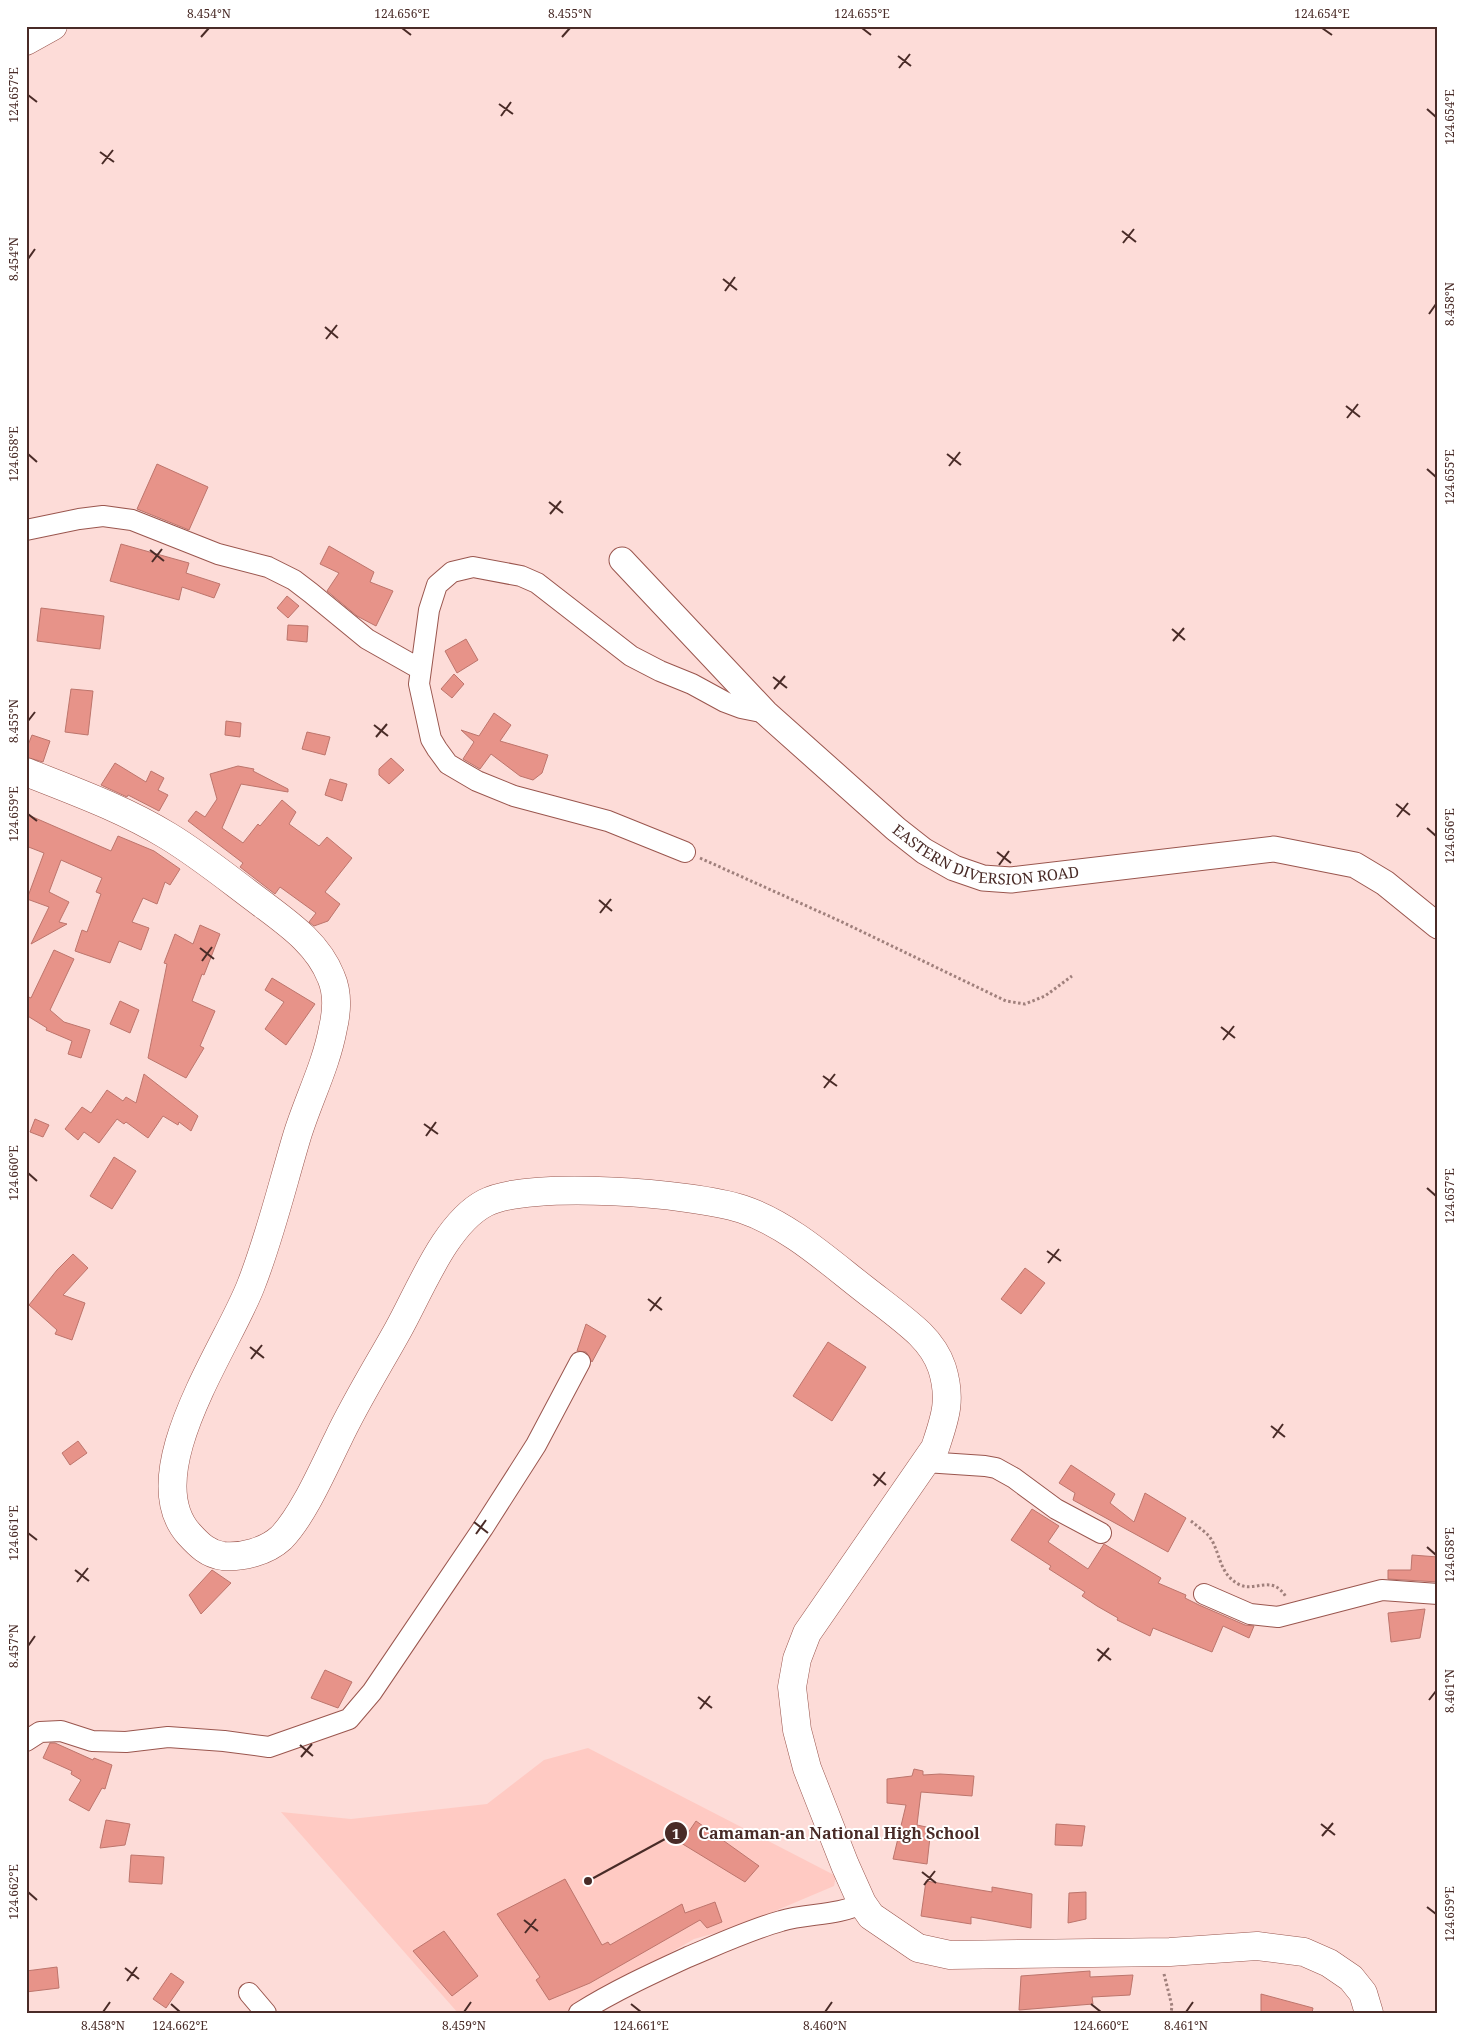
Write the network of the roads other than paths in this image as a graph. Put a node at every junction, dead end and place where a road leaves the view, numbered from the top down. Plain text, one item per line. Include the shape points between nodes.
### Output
1 (53, 26) edge
2 (26, 41) edge
3 (26, 530) edge
4 (622, 560) dead end
5 (420, 669) junction
6 (766, 713) junction
7 (26, 772) edge
8 (685, 852) road end
9 (1438, 926) edge
10 (580, 1362) dead end
11 (925, 1462) junction
12 (1101, 1533) dead end
13 (1204, 1594) dead end
14 (1438, 1594) edge
15 (26, 1741) edge
16 (862, 1903) junction
17 (249, 1993) dead end
18 (266, 2013) edge
19 (579, 2013) edge
20 (1369, 2013) edge

1 - 2 main road
3 - 5 street via 103,516 132,520 218,554 268,567 312,593 367,639
4 - 6 street, EASTERN DIVERSION ROAD
5 - 6 street via 429,610 437,585 452,572 473,567 521,576 537,583 631,656 741,708
5 - 8 street via 419,684 431,739 448,764 477,781 514,796 608,821
6 - 9 street, EASTERN DIVERSION ROAD via 924,851 954,868 984,878 1011,880 1274,849 1355,865 1386,883
7 - 11 main road via 138,819 192,852 293,927 325,963 334,984 337,1006 327,1056 299,1130 250,1288 187,1418 176,1453 172,1482 179,1523 202,1548 223,1556 256,1553 280,1540 314,1486 443,1246 465,1217 488,1201 513,1194 604,1191 685,1198 738,1208 768,1219 796,1237 924,1337 941,1362 949,1396 935,1448
10 - 15 street via 536,1446 483,1528 372,1692 349,1719 269,1747 168,1737 126,1742 92,1741 61,1731 40,1732
11 - 12 street via 996,1468 1056,1509
11 - 16 main road via 807,1633 797,1659 792,1686 797,1730 807,1768
13 - 14 street via 1250,1614 1278,1617 1382,1590
16 - 19 street via 836,1912 803,1915 744,1933 646,1976
16 - 20 main road via 871,1916 918,1948 950,1955 1157,1952 1258,1946 1304,1952 1351,1978 1363,1993
17 - 18 street

